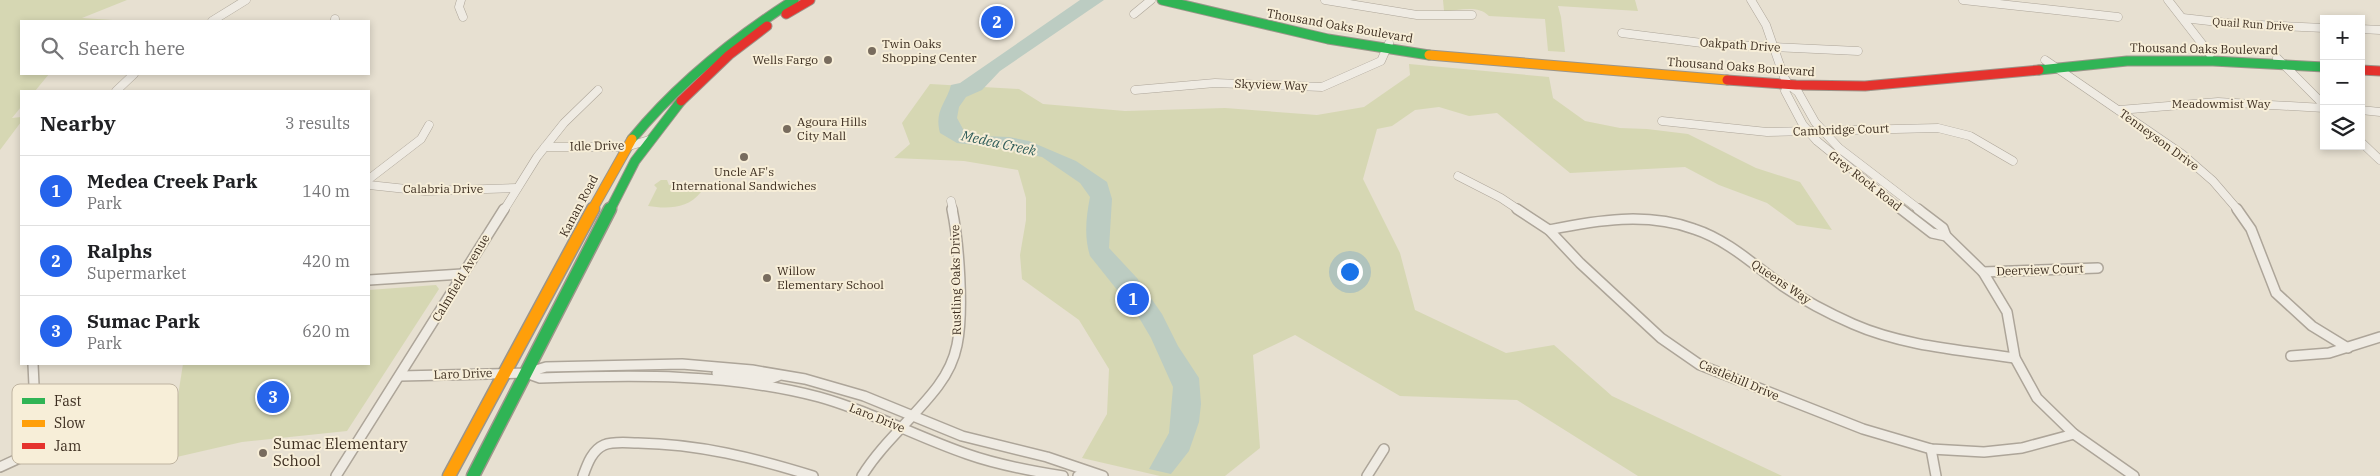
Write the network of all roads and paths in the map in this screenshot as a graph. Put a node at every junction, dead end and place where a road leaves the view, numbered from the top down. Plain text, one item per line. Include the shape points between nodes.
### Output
1 (246, 0) edge
2 (461, 0) edge
3 (794, 0) edge
4 (810, 0) edge
5 (1152, 0) edge
6 (1166, 0) edge
7 (1189, 0) edge
8 (1325, 0) edge
9 (1751, 0) edge
10 (1963, 0) edge
11 (2053, 0) edge
12 (2168, 0) edge
13 (2059, 10) junction
14 (1134, 14) dead end
15 (1472, 15) dead end
16 (463, 17) dead end
17 (2118, 17) dead end
18 (2182, 18) junction
19 (214, 20) edge
20 (2320, 28) edge
21 (2365, 30) edge
22 (2380, 30) edge
23 (1622, 33) dead end
24 (1388, 46) junction
25 (1772, 47) junction
26 (1858, 51) dead end
27 (2210, 54) junction
28 (2045, 60) junction
29 (2320, 60) edge
30 (2280, 61) junction
31 (2365, 63) edge
32 (2380, 64) edge
33 (2320, 66) edge
34 (2056, 67) junction
35 (2365, 70) edge
36 (2380, 71) edge
37 (133, 75) edge
38 (1786, 81) junction
39 (117, 90) edge
40 (598, 90) dead end
41 (1134, 90) dead end
42 (2323, 105) edge
43 (2320, 106) edge
44 (2119, 110) junction
45 (2365, 110) edge
46 (2380, 112) edge
47 (1662, 120) dead end
48 (429, 125) dead end
49 (1823, 131) junction
50 (1809, 132) junction
51 (649, 140) junction
52 (2365, 146) edge
53 (545, 147) junction
54 (626, 147) junction
55 (2380, 160) edge
56 (2013, 162) dead end
57 (1458, 176) dead end
58 (370, 178) edge
59 (370, 185) edge
60 (517, 188) junction
61 (951, 200) dead end
62 (1549, 230) junction
63 (1946, 236) junction
64 (2098, 268) dead end
65 (1983, 272) junction
66 (462, 274) junction
67 (370, 280) edge
68 (2380, 337) edge
69 (2348, 348) junction
70 (2292, 356) dead end
71 (2015, 358) junction
72 (32, 365) edge
73 (504, 373) junction
74 (526, 373) junction
75 (781, 375) junction
76 (400, 376) junction
77 (687, 376) junction
78 (33, 384) edge
79 (912, 414) junction
80 (900, 427) junction
81 (2074, 434) junction
82 (1384, 449) dead end
83 (1931, 449) junction
84 (12, 461) edge
85 (0, 467) edge
86 (1067, 473) edge
87 (1101, 475) edge
88 (336, 476) edge
89 (449, 476) edge
90 (473, 476) edge
91 (583, 476) edge
92 (813, 476) edge
93 (862, 476) edge
94 (1078, 476) edge
95 (1367, 476) edge
96 (1936, 476) edge
97 (2134, 476) edge

1 - 19 street
2 - 16 street via 459,7
3 - 54 main road, Kanan Road via 735,38 688,76 646,119
4 - 51 main road via 757,33 718,64 683,96
5 - 14 street
6 - 24 main road, Thousand Oaks Boulevard via 1302,35
7 - 24 main road, Thousand Oaks Boulevard
8 - 15 street via 1395,11 1457,17
9 - 25 street, Grey Rock Road via 1766,25
10 - 13 street
11 - 13 street
12 - 18 street
13 - 17 street
18 - 20 street, Quail Run Drive
18 - 27 street
21 - 22 street
23 - 25 street, Oakpath Drive
24 - 38 main road, Thousand Oaks Boulevard via 1494,61
24 - 41 street, Skyview Way via 1381,62 1326,86 1215,83
25 - 26 street, Oakpath Drive
25 - 38 street, Grey Rock Road
27 - 28 main road, Thousand Oaks Boulevard via 2110,54
27 - 30 main road, Thousand Oaks Boulevard
28 - 34 street, Tenneyson Drive
28 - 38 main road, Thousand Oaks Boulevard via 1896,76
29 - 30 main road, Thousand Oaks Boulevard
30 - 33 main road, Thousand Oaks Boulevard
30 - 34 main road, Thousand Oaks Boulevard via 2157,60
30 - 42 street
31 - 32 main road
34 - 38 main road, Thousand Oaks Boulevard via 1907,84
34 - 44 street, Tenneyson Drive
35 - 36 main road
37 - 39 street
38 - 49 street, Grey Rock Road via 1798,92
38 - 50 street, Grey Rock Road via 1785,91
40 - 53 street, Calmfield Avenue
43 - 44 street, Meadowmist Way via 2218,102
44 - 69 street, Tenneyson Drive via 2182,154 2213,181 2251,229 2276,293 2312,326
45 - 46 street
47 - 50 street, Cambridge Court via 1751,131
48 - 58 street via 421,139
49 - 50 street, Cambridge Court
49 - 56 street, Cambridge Court via 1938,128 1970,136
49 - 63 street, Grey Rock Road via 1863,168 1944,228
50 - 63 street, Grey Rock Road via 1838,160 1909,215 1932,232
51 - 54 street, Idle Drive
51 - 74 main road via 635,161
52 - 55 street
53 - 54 street, Idle Drive
53 - 60 street, Calmfield Avenue
54 - 73 main road, Kanan Road
57 - 62 street, Castlehill Drive via 1501,198
59 - 60 street, Calabria Drive via 425,191
60 - 66 street, Calmfield Avenue
61 - 79 street, Rustling Oaks Drive via 957,228 959,334 948,371 934,392
62 - 71 street, Queens Way via 1644,218 1680,224 1714,237 1822,310 1873,332 1933,346
62 - 83 street, Castlehill Drive via 1661,338 1700,365 1863,430
63 - 65 street, Grey Rock Road
64 - 65 street, Deerview Court
65 - 71 street, Grey Rock Road via 2007,312
66 - 67 street
66 - 76 street, Calmfield Avenue
68 - 69 street
69 - 70 street
71 - 81 street, Grey Rock Road via 2037,398
72 - 78 street
73 - 74 street, Laro Drive
73 - 76 street, Laro Drive
73 - 89 main road, Kanan Road
74 - 75 street, Laro Drive via 546,367 675,363
74 - 77 street, Laro Drive via 540,378
74 - 90 main road
75 - 77 street, Laro Drive via 770,379 708,372
75 - 79 street, Laro Drive via 814,381
76 - 88 street, Calmfield Avenue
77 - 80 street, Laro Drive via 751,383 818,397
79 - 80 street, Rustling Oaks Drive
79 - 86 street, Laro Drive via 962,436 1047,457
80 - 86 street, Laro Drive via 995,462
80 - 93 street, Rustling Oaks Drive via 872,457
81 - 83 street, Castlehill Drive via 2022,448 1984,452
81 - 97 street, Grey Rock Road
82 - 95 street
83 - 96 street
84 - 85 street
86 - 87 street, Laro Drive
87 - 94 street, Laro Drive
91 - 92 street via 595,452 604,445 646,443 721,449

